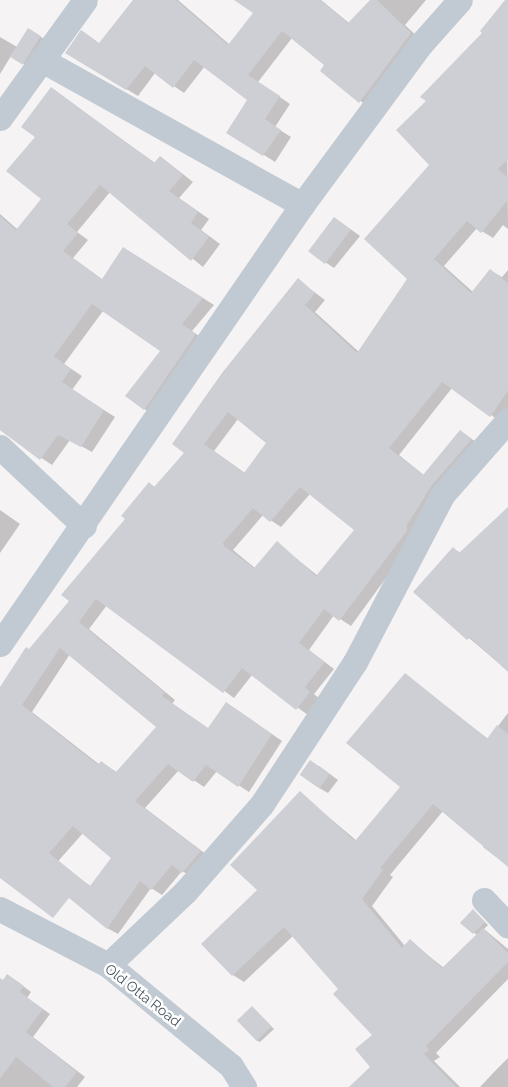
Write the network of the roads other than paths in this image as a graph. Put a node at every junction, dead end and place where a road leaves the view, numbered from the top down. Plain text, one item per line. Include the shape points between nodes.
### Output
1 (85, 0) edge
2 (460, 0) edge
3 (42, 60) junction
4 (0, 118) edge
5 (302, 205) junction
6 (508, 420) edge
7 (0, 447) edge
8 (84, 526) junction
9 (0, 644) edge
10 (484, 900) dead end
11 (0, 908) edge
12 (508, 926) edge
13 (108, 965) junction
14 (244, 1087) edge

1 - 3 street
2 - 5 street via 420,46
3 - 4 street
3 - 5 street
5 - 8 street
6 - 13 street via 443,494 355,662 262,804 185,892
7 - 8 street
8 - 9 street
10 - 12 street
11 - 13 street, Old Otta Road
13 - 14 street, Old Otta Road via 231,1066

